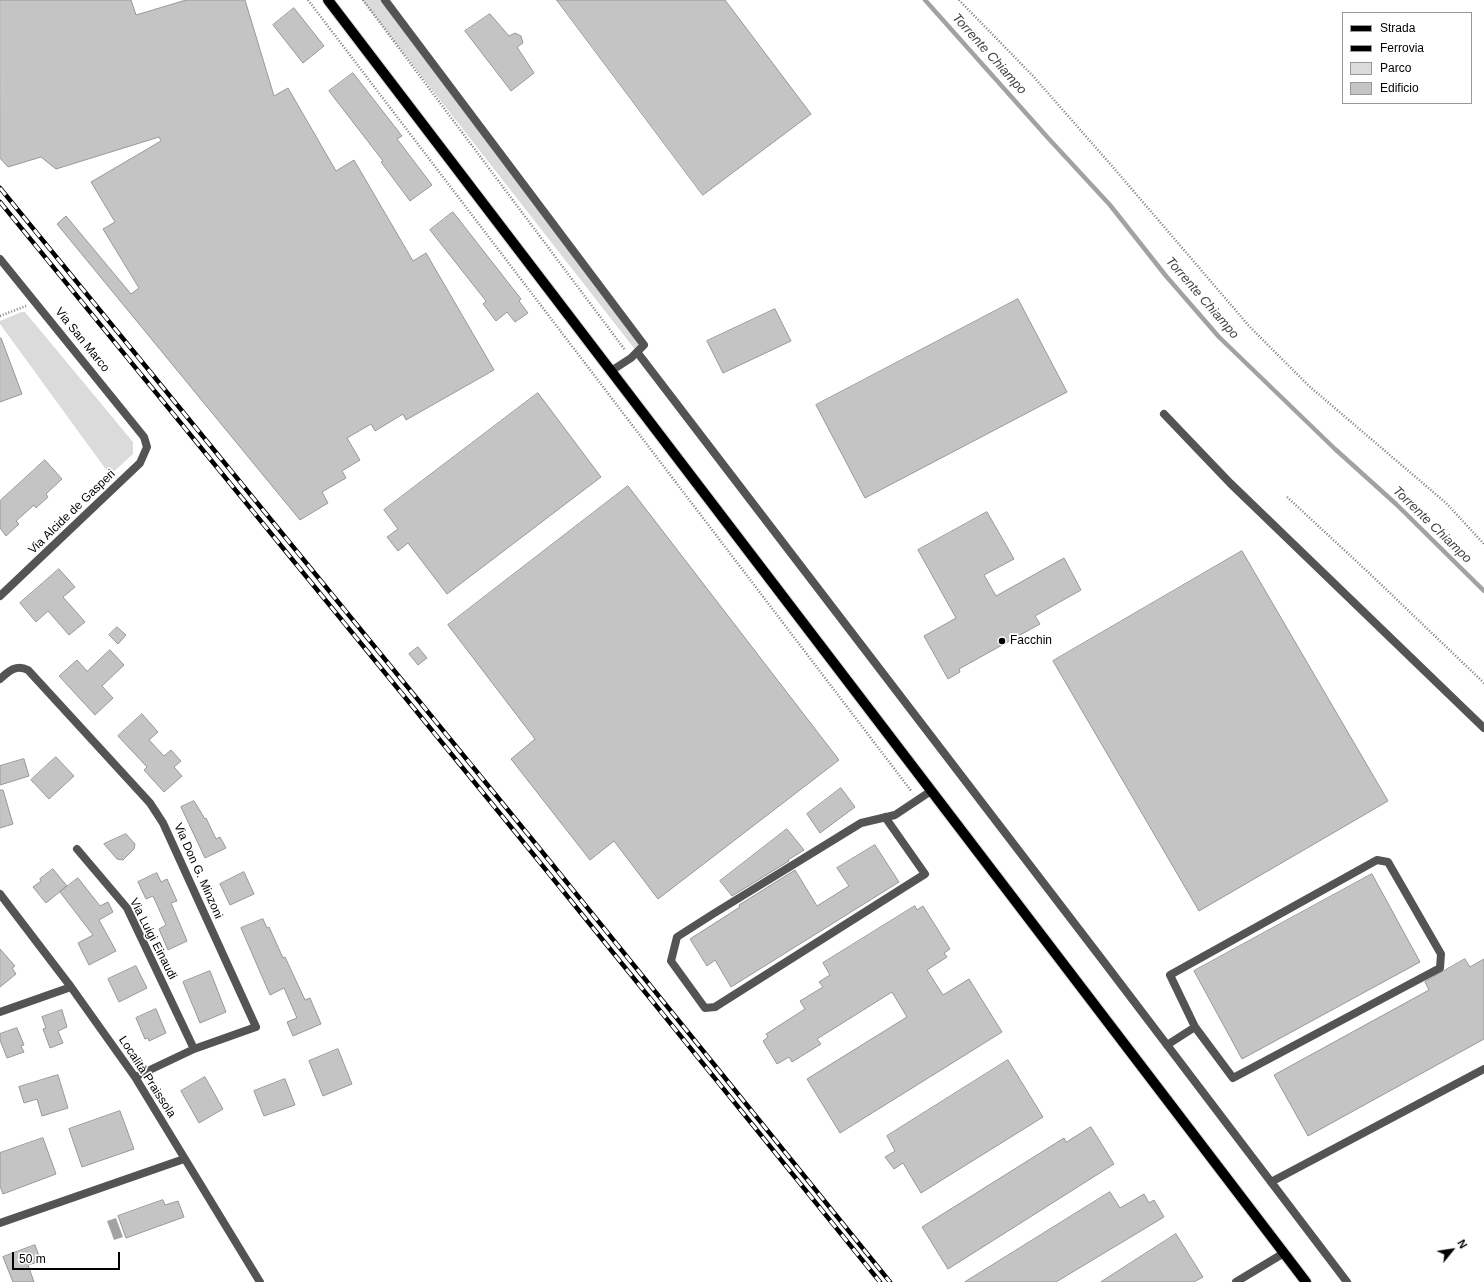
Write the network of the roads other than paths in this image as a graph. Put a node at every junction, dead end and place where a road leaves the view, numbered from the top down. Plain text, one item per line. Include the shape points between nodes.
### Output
1 (385, 0) edge
2 (330, 1) edge
3 (0, 259) edge
4 (637, 352) junction
5 (611, 372) junction
6 (1164, 414) dead end
7 (144, 437) joint
8 (0, 596) edge
9 (0, 679) edge
10 (1484, 728) edge
11 (931, 791) junction
12 (885, 817) junction
13 (77, 849) dead end
14 (0, 894) edge
15 (71, 987) junction
16 (0, 1012) edge
17 (1195, 1027) junction
18 (1167, 1045) junction
19 (194, 1049) junction
20 (1484, 1069) edge
21 (135, 1077) junction
22 (184, 1159) junction
23 (1271, 1182) junction
24 (0, 1224) edge
25 (1284, 1253) junction
26 (260, 1282) edge
27 (1236, 1282) edge
28 (1306, 1282) edge
29 (1347, 1282) edge

1 - 4 street via 644,345
2 - 5 main road
3 - 7 street, Via San Marco
4 - 5 street
4 - 18 street
5 - 11 main road
6 - 10 street via 1230,482
7 - 8 street, Via Alcide de Gasperi via 147,447 140,463
9 - 19 street, Via Don G. Minzoni via 13,668 28,670 150,803 163,823 256,1027
11 - 12 street via 895,815
11 - 25 main road
12 - 12 street via 861,823 677,938 671,961 705,1008 715,1007 925,874
13 - 19 street, Via Luigi Einaudi via 127,908
14 - 15 street, Località Praissola
15 - 16 street
15 - 21 street, Località Praissola
17 - 17 street via 1233,1078 1440,968 1441,954 1388,862 1377,860 1170,975
17 - 18 street
18 - 23 street
19 - 21 street, Via Don G. Minzoni
20 - 23 street
21 - 22 street, Località Praissola
22 - 24 street
22 - 26 street, Località Praissola
23 - 29 street
25 - 27 street
25 - 28 main road

